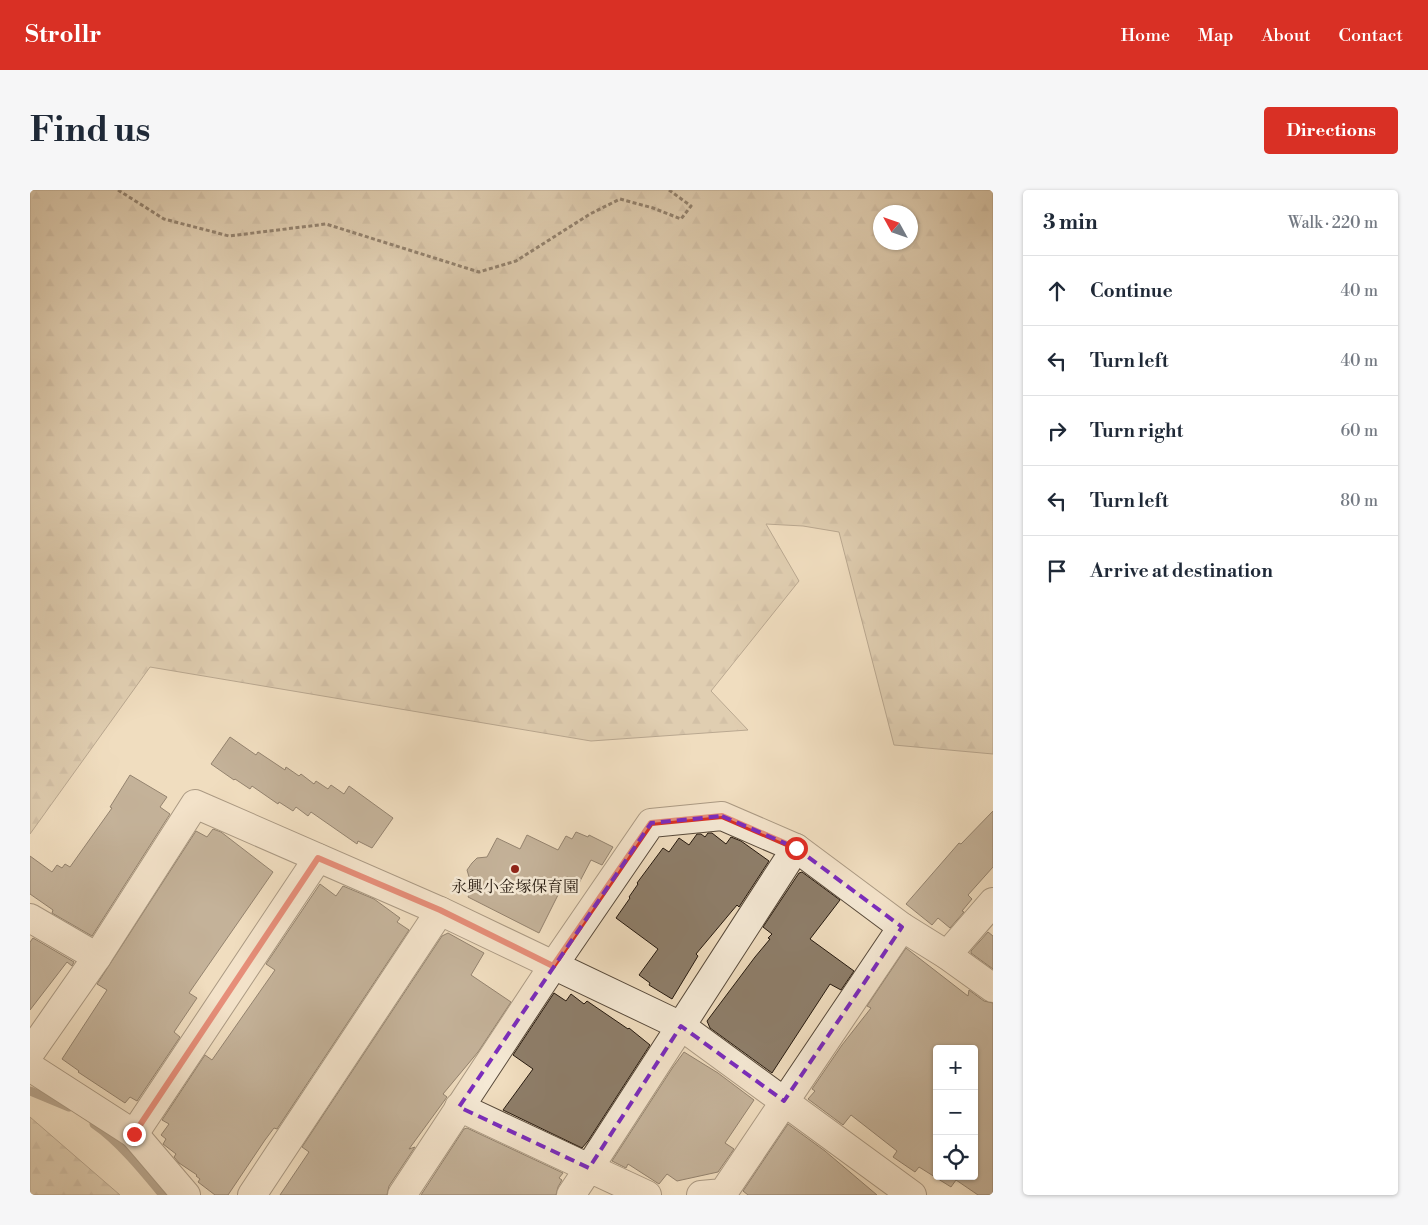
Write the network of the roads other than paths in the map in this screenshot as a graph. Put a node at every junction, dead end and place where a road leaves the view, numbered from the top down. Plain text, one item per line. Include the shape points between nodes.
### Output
1 (796, 848) junction
2 (318, 858) junction
3 (993, 902) edge
4 (440, 910) junction
5 (30, 918) edge
6 (902, 926) junction
7 (947, 955) junction
8 (96, 957) junction
9 (553, 966) junction
10 (993, 988) edge
11 (681, 1026) junction
12 (30, 1053) edge
13 (30, 1067) edge
14 (784, 1101) junction
15 (459, 1107) junction
16 (134, 1134) junction
17 (589, 1168) junction
18 (715, 1194) edge
19 (186, 1195) edge
20 (252, 1195) edge
21 (402, 1195) edge
22 (571, 1195) edge
23 (647, 1195) edge
24 (912, 1195) edge

1 - 6 street
1 - 9 street via 722,816 651,823
1 - 11 street
2 - 4 street
2 - 8 street via 196,804
2 - 16 street
3 - 7 street
4 - 9 street
4 - 20 street
5 - 8 street
6 - 7 street
6 - 14 street
7 - 10 street
8 - 12 street
9 - 11 street
9 - 15 street
11 - 14 street
11 - 17 street
13 - 16 street
14 - 18 street
14 - 24 street
15 - 17 street
15 - 21 street
16 - 19 street
17 - 22 street
17 - 23 street

